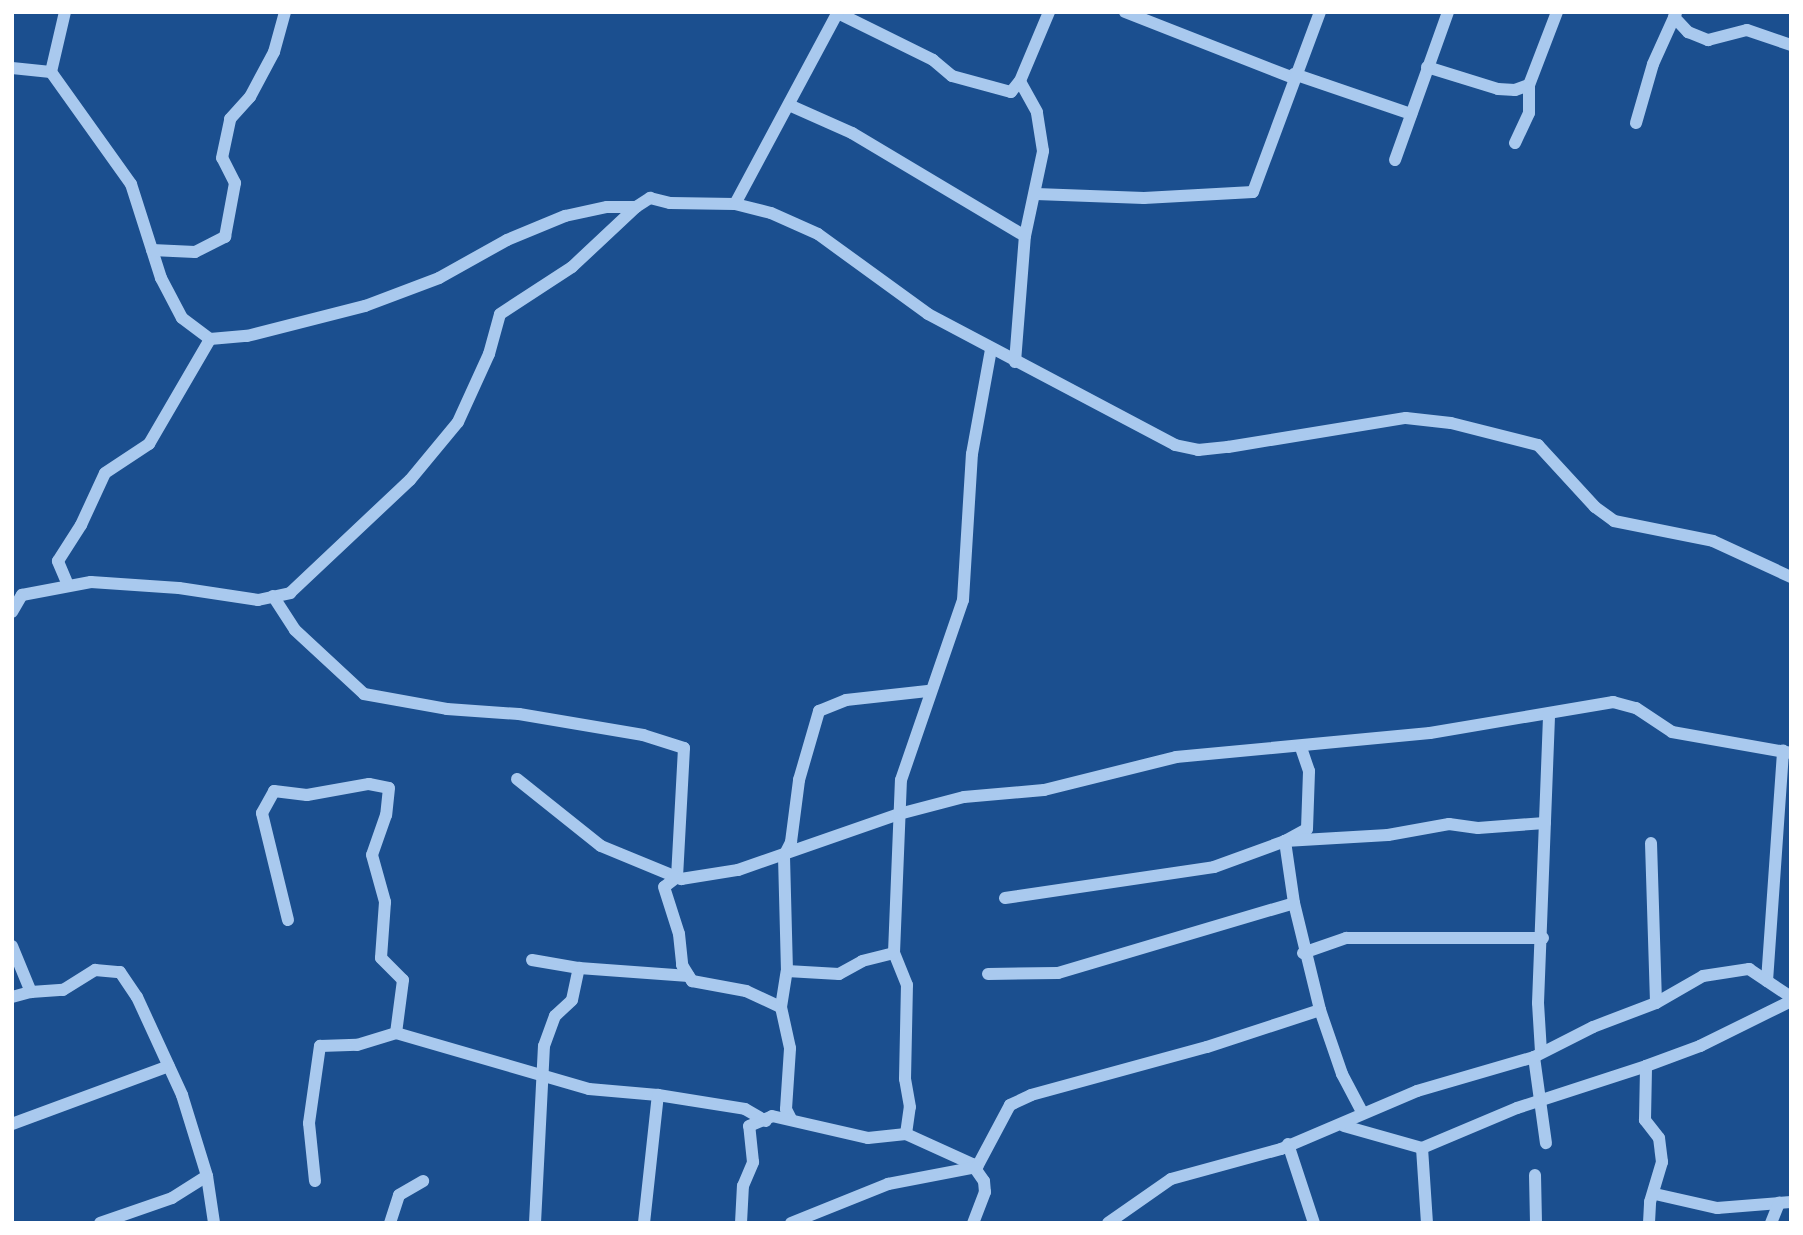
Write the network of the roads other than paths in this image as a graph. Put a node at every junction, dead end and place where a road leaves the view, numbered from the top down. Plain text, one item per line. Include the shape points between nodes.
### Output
1 (65, 12) edge
2 (285, 12) edge
3 (1049, 12) edge
4 (1125, 12) edge
5 (1320, 12) edge
6 (1448, 12) edge
7 (1557, 12) edge
8 (838, 13) edge
9 (1675, 14) edge
10 (1791, 45) edge
11 (1427, 67) junction
12 (12, 68) edge
13 (51, 72) junction
14 (1294, 76) junction
15 (1020, 81) junction
16 (1529, 85) junction
17 (789, 105) junction
18 (1411, 114) junction
19 (1636, 123) dead end
20 (1516, 143) dead end
21 (1395, 160) dead end
22 (1036, 194) junction
23 (735, 204) junction
24 (636, 207) junction
25 (1025, 236) junction
26 (152, 250) junction
27 (210, 339) junction
28 (991, 349) junction
29 (1014, 362) junction
30 (1791, 577) edge
31 (68, 586) junction
32 (273, 596) junction
33 (12, 612) edge
34 (928, 691) junction
35 (1549, 713) junction
36 (1301, 748) junction
37 (1787, 752) edge
38 (517, 779) dead end
39 (899, 814) junction
40 (1545, 823) junction
41 (1285, 841) junction
42 (1651, 843) dead end
43 (784, 856) junction
44 (677, 877) junction
45 (1006, 898) dead end
46 (1294, 903) junction
47 (288, 920) dead end
48 (1543, 938) junction
49 (12, 946) edge
50 (894, 953) junction
51 (1303, 953) junction
52 (531, 960) dead end
53 (579, 968) junction
54 (787, 971) junction
55 (988, 974) dead end
56 (689, 976) junction
57 (1767, 981) junction
58 (31, 992) junction
59 (12, 998) edge
60 (1791, 999) edge
61 (1656, 1003) junction
62 (781, 1007) junction
63 (1320, 1010) junction
64 (396, 1033) junction
65 (1538, 1055) junction
66 (169, 1066) junction
67 (1646, 1066) junction
68 (541, 1077) junction
69 (658, 1095) junction
70 (1540, 1103) junction
71 (1362, 1112) junction
72 (791, 1119) junction
73 (766, 1121) junction
74 (12, 1124) edge
75 (1343, 1126) junction
76 (906, 1134) junction
77 (1546, 1143) dead end
78 (1288, 1144) junction
79 (1422, 1148) junction
80 (976, 1167) junction
81 (1535, 1175) dead end
82 (207, 1176) junction
83 (315, 1181) dead end
84 (423, 1181) dead end
85 (1655, 1195) junction
86 (1785, 1202) edge
87 (100, 1223) edge
88 (214, 1223) edge
89 (390, 1223) edge
90 (535, 1223) edge
91 (644, 1223) edge
92 (741, 1223) edge
93 (790, 1223) edge
94 (973, 1223) edge
95 (1108, 1223) edge
96 (1314, 1223) edge
97 (1427, 1223) edge
98 (1536, 1223) edge
99 (1649, 1223) edge
100 (1771, 1223) edge

1 - 13 street
2 - 26 street via 274,52 250,97 230,119 222,158 235,183 225,237 195,252
3 - 15 street
4 - 14 street
5 - 14 street
6 - 11 street
7 - 16 street
8 - 15 street via 922,54 952,76 1011,92
8 - 17 street
9 - 10 street via 1688,32 1707,40 1747,30
9 - 19 street
11 - 16 street via 1498,89
11 - 18 street
12 - 13 street
13 - 26 street via 131,184
14 - 18 street
14 - 22 street via 1253,192 1144,198
15 - 22 street via 1037,112 1043,150
16 - 20 street via 1530,113
17 - 23 street
17 - 25 street via 852,133
18 - 21 street
22 - 25 street
23 - 24 street via 670,203 650,198
23 - 28 street via 771,213 818,234 928,314
24 - 27 street via 607,207 565,216 507,240 439,278 365,306 247,336
24 - 32 street via 572,267 500,314 489,354 458,422 410,480 307,579 290,593
25 - 29 street
26 - 27 street via 182,318
27 - 31 street via 149,444 105,473 58,561
28 - 29 street
28 - 34 street via 972,454 963,600 946,659
29 - 30 street via 1187,450 1406,418 1530,441 1545,449 1595,507 1614,521 1713,541
31 - 32 street via 117,583 258,600
31 - 33 street via 23,595
32 - 44 street via 295,630 364,694 447,709 519,714 643,735 684,748
34 - 39 street via 901,780
34 - 43 street via 846,700 819,711 799,780 791,842
35 - 36 street
35 - 37 street via 1623,702 1672,732
35 - 40 street
36 - 39 street via 1176,757 1044,790 964,797
36 - 41 street via 1309,772 1307,829
37 - 57 street
38 - 44 street via 601,846
39 - 43 street
39 - 50 street
40 - 41 street via 1478,828 1449,824 1388,835
40 - 48 street
41 - 45 street via 1214,867
41 - 46 street
42 - 61 street
43 - 44 street via 738,870
43 - 54 street
44 - 56 street via 664,887 679,934 682,965
46 - 51 street
46 - 55 street via 1058,973
47 - 64 street via 262,813 274,791 307,795 369,783 388,788 386,815 372,855 385,902 381,958 403,980
48 - 51 street via 1346,938
48 - 65 street
49 - 58 street
50 - 54 street via 862,961 839,974
50 - 76 street via 907,985 905,1079 910,1107
51 - 63 street
52 - 53 street
53 - 56 street
53 - 68 street via 572,1000 555,1016 544,1046
54 - 62 street
56 - 62 street via 705,986 746,991
57 - 60 street
57 - 61 street via 1749,969 1729,970 1703,976
58 - 59 street
58 - 66 street via 63,990 95,970 120,972 137,997
60 - 67 street via 1700,1046
61 - 65 street
62 - 72 street via 790,1048 786,1109
63 - 71 street
63 - 80 street via 1207,1047 1054,1086 1014,1102
64 - 68 street
64 - 83 street via 357,1045 320,1046 309,1123
65 - 70 street
65 - 71 street
66 - 74 street
66 - 82 street
67 - 70 street
67 - 85 street via 1645,1120 1659,1138 1661,1161
68 - 69 street via 589,1088
68 - 90 street
69 - 73 street via 745,1110
69 - 91 street
70 - 77 street
70 - 79 street
71 - 75 street
72 - 73 street via 772,1116
72 - 76 street via 869,1138
73 - 92 street via 749,1126 753,1162 743,1186
75 - 78 street
75 - 79 street
76 - 80 street
78 - 95 street via 1171,1179
78 - 96 street
79 - 97 street
80 - 93 street via 888,1184
80 - 94 street via 985,1192
81 - 98 street
82 - 87 street via 172,1198
82 - 88 street
84 - 89 street via 400,1195
85 - 86 street via 1717,1208
85 - 99 street
86 - 100 street

